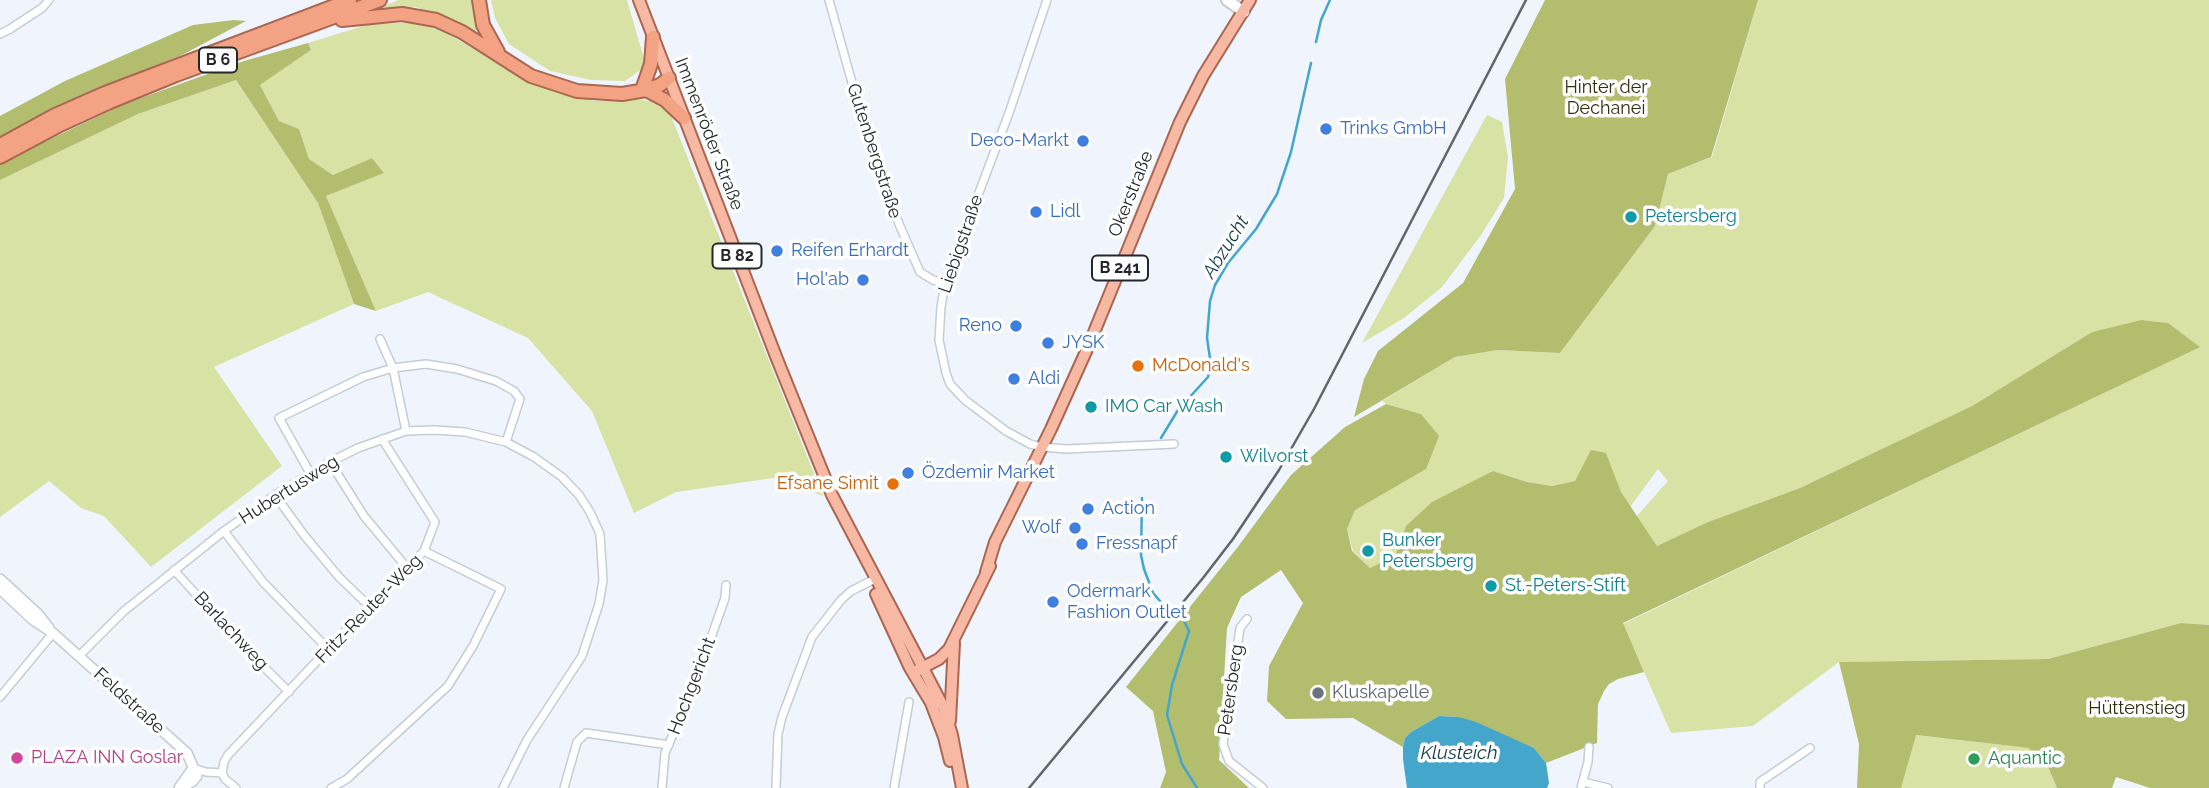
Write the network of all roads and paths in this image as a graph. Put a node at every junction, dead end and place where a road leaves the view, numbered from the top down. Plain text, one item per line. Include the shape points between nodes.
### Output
1 (49, 0) edge
2 (333, 0) edge
3 (351, 0) edge
4 (380, 0) edge
5 (479, 0) edge
6 (639, 0) edge
7 (829, 0) edge
8 (1047, 0) edge
9 (1227, 0) edge
10 (1237, 0) edge
11 (1249, 5) edge
12 (322, 17) junction
13 (0, 34) edge
14 (653, 37) junction
15 (500, 55) junction
16 (669, 78) junction
17 (641, 89) junction
18 (684, 118) junction
19 (0, 145) edge
20 (0, 157) edge
21 (945, 283) junction
22 (380, 339) dead end
23 (777, 359) junction
24 (393, 368) junction
25 (406, 431) junction
26 (382, 439) junction
27 (506, 442) junction
28 (1174, 444) dead end
29 (1042, 447) junction
30 (330, 462) junction
31 (310, 473) junction
32 (275, 495) junction
33 (224, 531) junction
34 (424, 551) junction
35 (407, 568) junction
36 (174, 570) junction
37 (0, 579) edge
38 (870, 581) junction
39 (726, 585) dead end
40 (0, 589) edge
41 (369, 606) junction
42 (1247, 619) dead end
43 (52, 633) junction
44 (954, 639) junction
45 (329, 650) junction
46 (79, 656) junction
47 (922, 665) junction
48 (911, 671) junction
49 (289, 692) junction
50 (0, 697) edge
51 (909, 702) dead end
52 (950, 728) junction
53 (669, 745) junction
54 (1589, 747) dead end
55 (1810, 748) dead end
56 (193, 768) junction
57 (222, 772) junction
58 (1582, 785) edge
59 (180, 788) edge
60 (236, 788) edge
61 (331, 788) edge
62 (503, 788) edge
63 (564, 788) edge
64 (662, 788) edge
65 (776, 788) edge
66 (894, 788) edge
67 (959, 788) edge
68 (1263, 788) edge
69 (1608, 788) edge
70 (1760, 788) edge

1 - 13 street
2 - 12 highway, B 6
3 - 12 highway, B 6
4 - 12 highway, B 6
5 - 15 highway via 483,25
6 - 14 main road, Immenröder Straße / B 82
7 - 21 street, Gutenbergstraße via 867,140 899,224 920,272
8 - 21 street, Liebigstraße
9 - 11 main road
10 - 11 main road
11 - 29 main road, Okerstraße / B 241 via 1203,76 1180,122
12 - 15 highway via 427,17
12 - 19 highway, B 6 via 105,93
12 - 20 highway, B 6 via 110,102
14 - 16 main road, Immenröder Straße / B 82
14 - 17 highway via 651,64
15 - 17 highway via 531,76 577,91 607,94
16 - 17 highway
16 - 18 main road, Immenröder Straße / B 82
17 - 18 highway via 665,100
18 - 23 main road, Immenröder Straße / B 82
21 - 29 street, Liebigstraße via 939,340 950,384 1006,430
22 - 24 street
23 - 38 main road, Immenröder Straße / B 82 via 825,487
23 - 47 main road, Immenröder Straße / B 82 via 841,515
24 - 25 street
24 - 27 street via 426,365 457,369 514,391 520,399
24 - 31 street via 363,377 279,418
25 - 26 street, Hubertusweg
25 - 27 street, Hubertusweg via 466,432
26 - 30 street, Hubertusweg
26 - 34 street via 435,522
27 - 62 street, Hubertusweg via 562,477 579,495 600,534 603,580 582,656 527,740
28 - 29 street
29 - 44 main road, Okerstraße / B 82 via 1009,514 1010,526
30 - 31 street, Hubertusweg
30 - 35 street via 364,516
31 - 32 street, Hubertusweg
32 - 33 street, Hubertusweg
32 - 41 street via 304,536
33 - 36 street, Hubertusweg
33 - 45 street via 263,582
34 - 35 street, Fritz-Reuter-Weg
34 - 61 street, Fritz-Reuter-Weg via 501,589 448,686 347,779
35 - 41 street, Fritz-Reuter-Weg
36 - 46 street, Hubertusweg
36 - 49 street, Barlachweg
37 - 43 street, Feldstraße
38 - 48 main road, Immenröder Straße / B 82
38 - 65 street via 841,600 812,637 782,717
39 - 53 street, Hochgericht via 700,669
40 - 43 street, Feldstraße
41 - 45 street, Fritz-Reuter-Weg
42 - 68 street, Petersberg via 1240,628 1223,744 1229,761
43 - 46 street, Feldstraße
43 - 50 street
44 - 47 main road, Okerstraße / B 82
44 - 52 main road, B 82
45 - 49 street, Fritz-Reuter-Weg
46 - 56 street, Feldstraße via 187,753
47 - 48 main road, B 82
47 - 52 main road, B 82
48 - 67 main road, B 82 via 937,718
49 - 57 street, Fritz-Reuter-Weg via 229,755
51 - 66 street
52 - 67 main road, B 82
53 - 63 street via 586,733 577,742
53 - 64 street, Hochgericht
54 - 58 street
55 - 70 street via 1760,782
56 - 57 street
56 - 59 street
57 - 60 street
58 - 69 street

